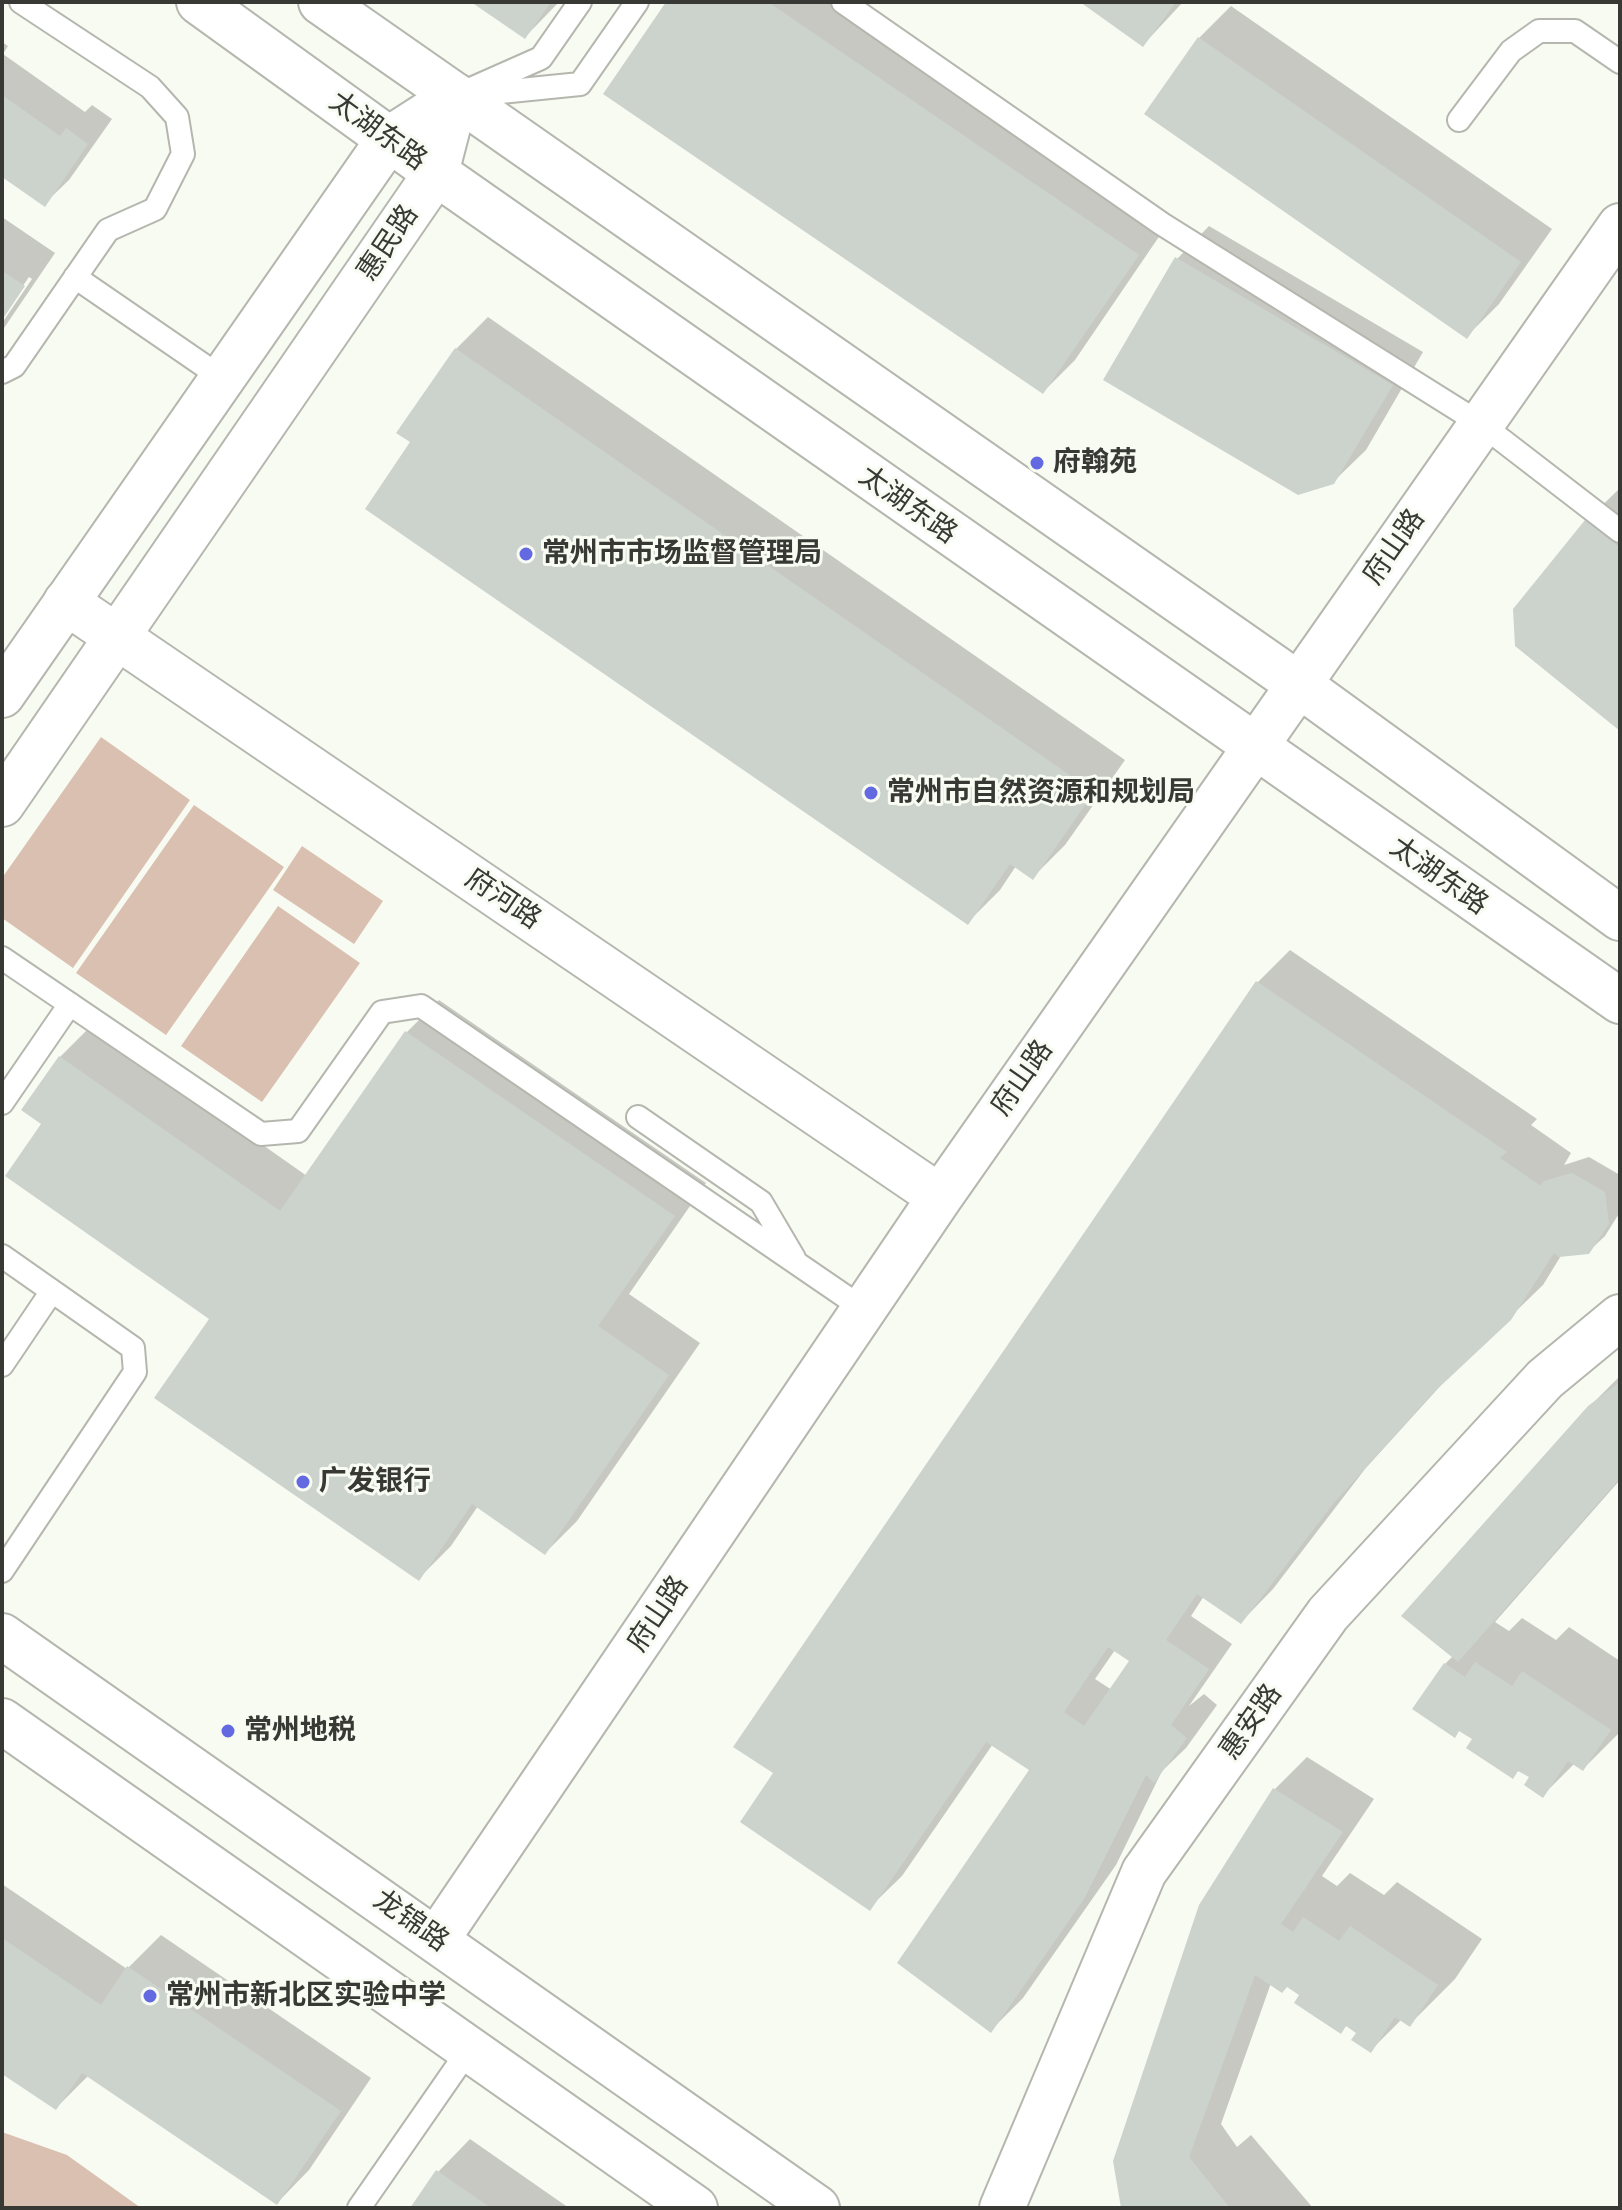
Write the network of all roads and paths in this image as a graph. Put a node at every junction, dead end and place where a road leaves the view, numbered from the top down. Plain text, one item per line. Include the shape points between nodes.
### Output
1 (21, 2) edge
2 (199, 2) edge
3 (321, 2) edge
4 (580, 2) edge
5 (637, 2) edge
6 (843, 2) edge
7 (1620, 62) edge
8 (456, 96) junction
9 (1459, 120) dead end
10 (389, 139) junction
11 (436, 173) junction
12 (1620, 226) edge
13 (75, 277) junction
14 (2, 372) edge
15 (222, 378) junction
16 (1481, 424) junction
17 (1620, 531) edge
18 (66, 602) junction
19 (117, 636) junction
20 (1298, 684) junction
21 (2, 695) edge
22 (1252, 747) junction
23 (2, 804) edge
24 (1620, 918) edge
25 (2, 958) edge
26 (1620, 1001) edge
27 (70, 1004) junction
28 (2, 1103) edge
29 (638, 1117) dead end
30 (940, 1197) junction
31 (2, 1256) edge
32 (798, 1264) junction
33 (52, 1291) junction
34 (865, 1310) junction
35 (1620, 1317) edge
36 (2, 1365) edge
37 (2, 1571) edge
38 (2, 1636) edge
39 (2, 1721) edge
40 (437, 1939) junction
41 (470, 2048) junction
42 (359, 2208) edge
43 (695, 2208) edge
44 (817, 2208) edge
45 (1002, 2208) edge

1 - 13 lane via 150,87 177,117 183,154 155,209 108,230
2 - 10 street, 太湖东路
3 - 8 street
4 - 8 lane via 541,58
5 - 8 lane via 580,84
6 - 16 lane via 1162,224
7 - 9 lane via 1575,31 1539,31 1511,51
8 - 10 street, 惠民路
8 - 11 street, 惠民路
8 - 20 street
10 - 11 street, 太湖东路
10 - 15 street, 惠民路
11 - 19 street, 惠民路
11 - 22 street, 太湖东路
12 - 16 street, 府山路
13 - 14 lane via 14,366
13 - 15 lane
15 - 18 street, 惠民路
16 - 17 lane
16 - 20 street, 府山路
18 - 19 street, 府河路
18 - 21 street, 惠民路
19 - 23 street, 惠民路
19 - 30 street, 府河路
20 - 22 street, 府山路
20 - 24 street
22 - 26 street, 太湖东路
22 - 30 street, 府山路
25 - 27 lane
27 - 28 lane
27 - 32 lane via 261,1134 298,1131 382,1012 421,1006
29 - 32 lane via 761,1202
30 - 34 street, 府山路
31 - 33 lane
32 - 34 lane
33 - 36 lane
33 - 37 lane via 133,1348 135,1372
34 - 40 street, 府山路
35 - 45 street, 惠安路 via 1545,1379 1328,1614 1144,1872
38 - 40 street, 龙锦路
39 - 41 street
40 - 44 street, 龙锦路
41 - 42 lane
41 - 43 street

